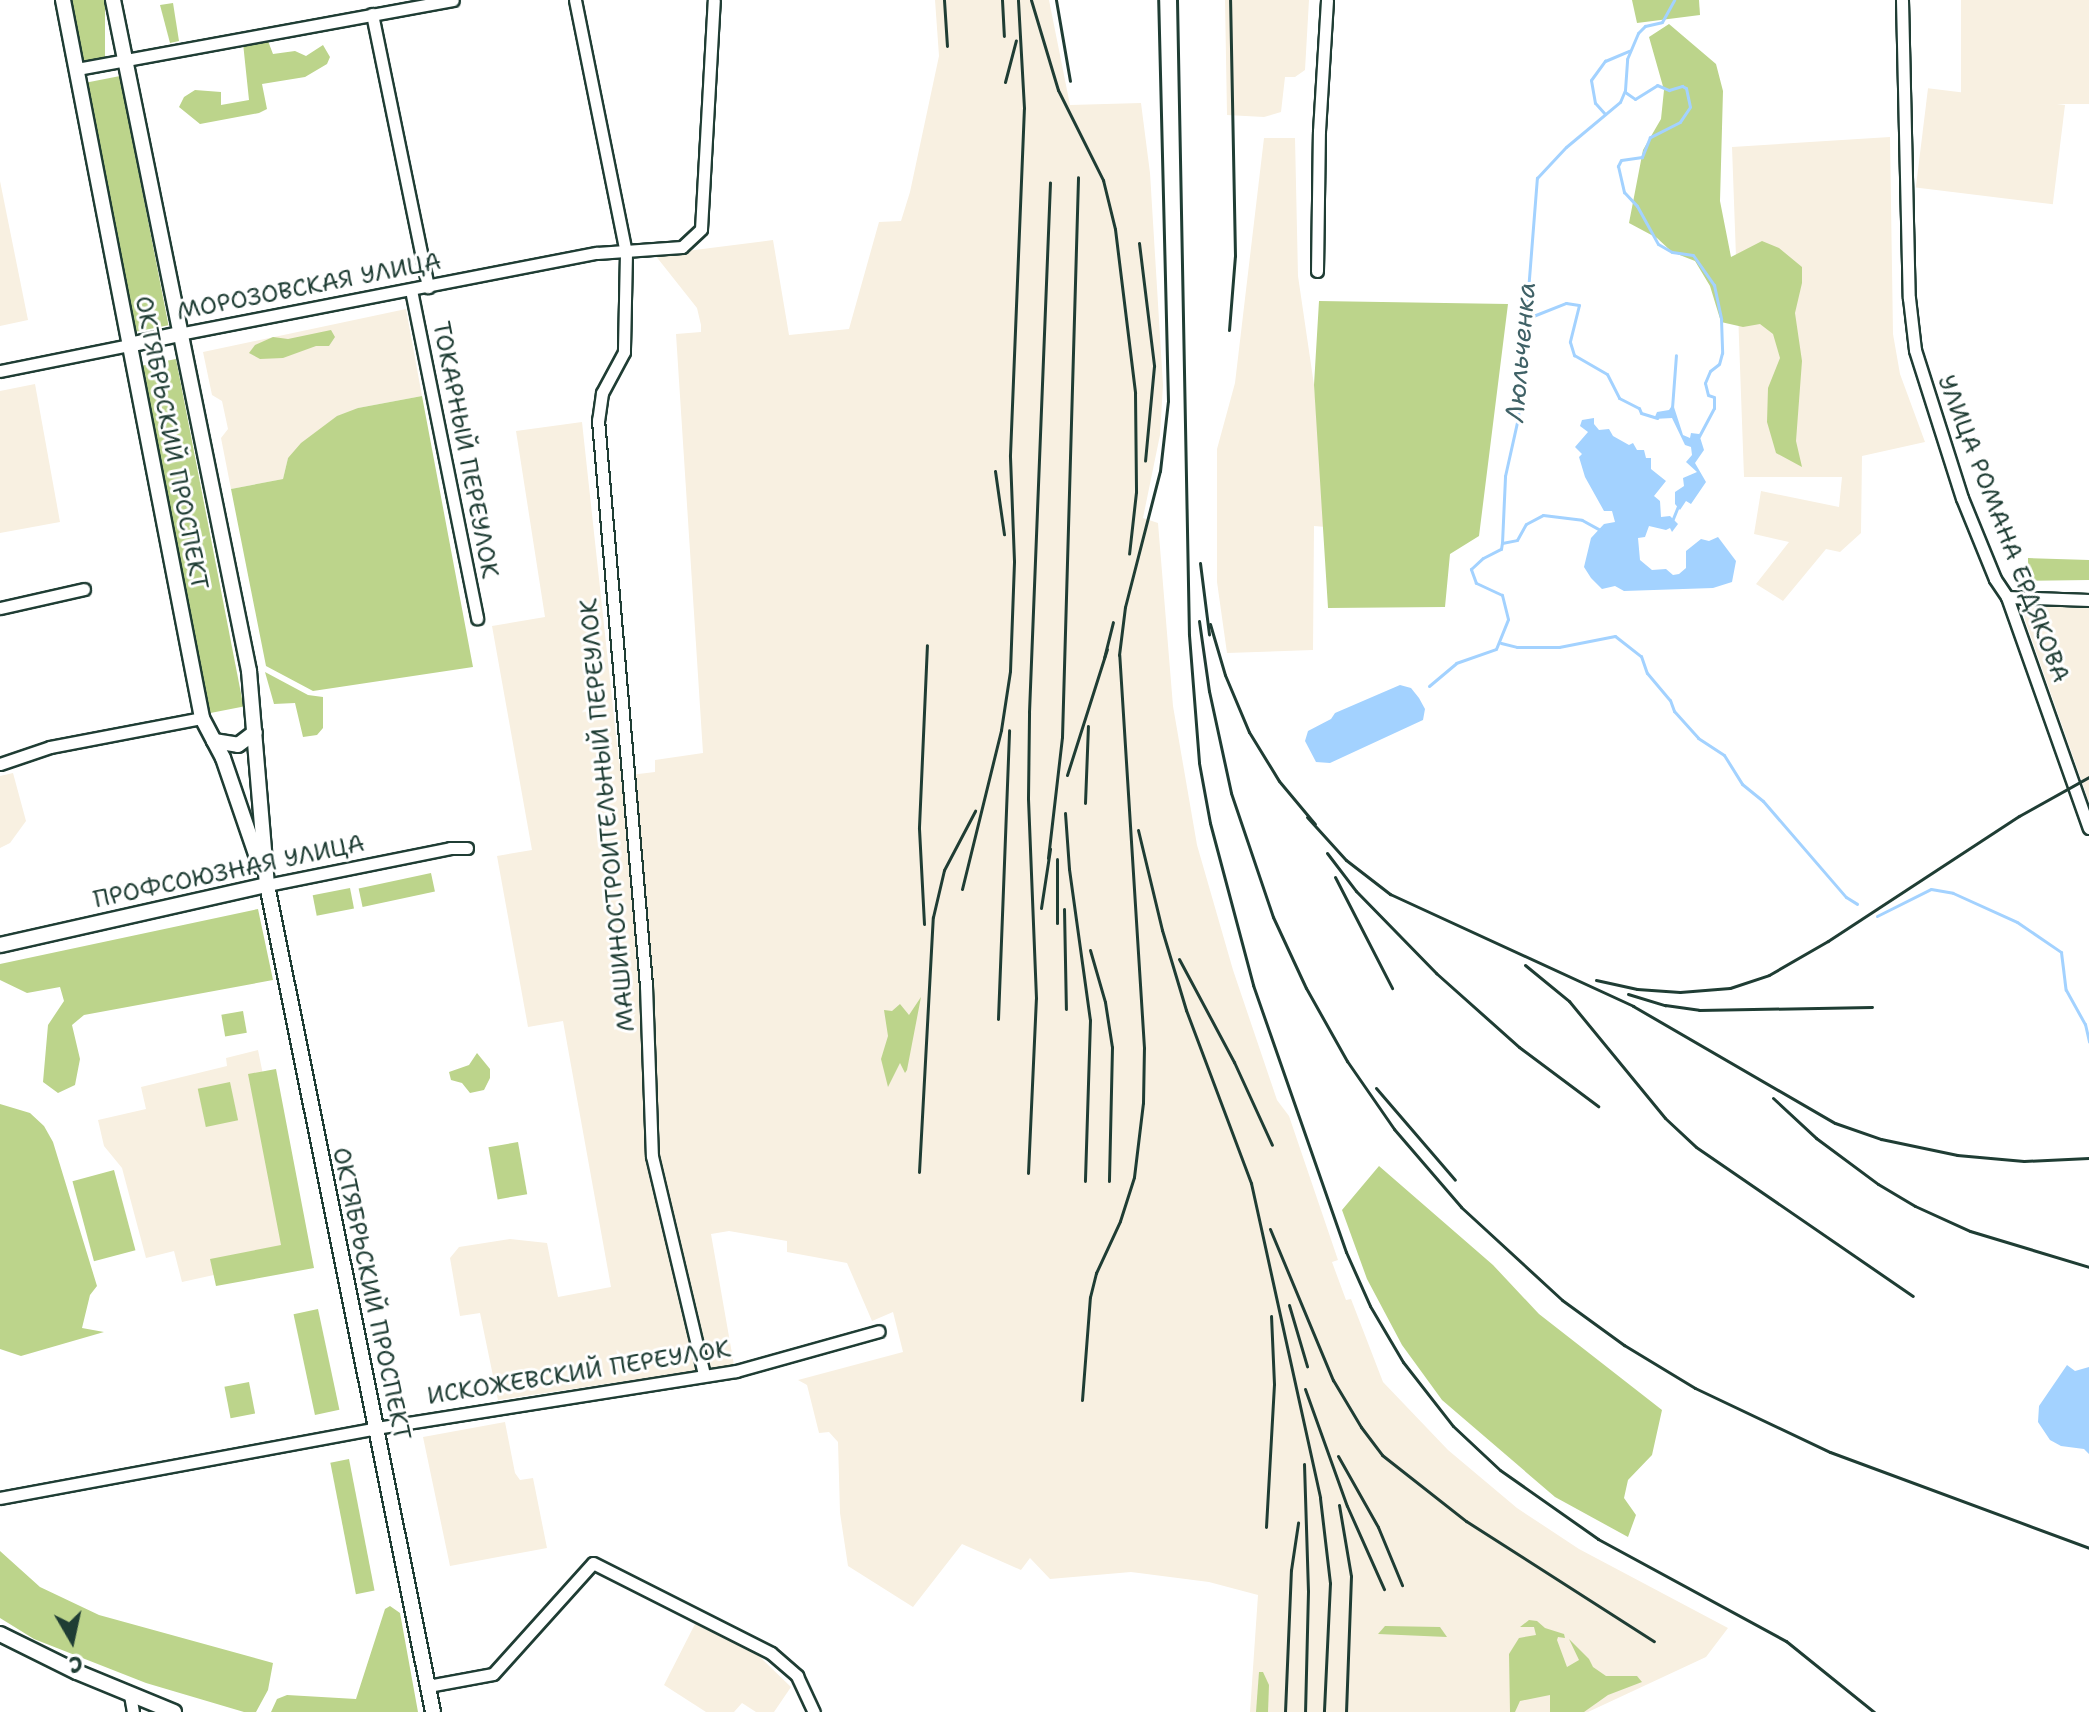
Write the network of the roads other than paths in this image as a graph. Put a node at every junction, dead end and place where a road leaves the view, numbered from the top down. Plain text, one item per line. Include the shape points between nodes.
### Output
1 (63, 0) edge
2 (113, 0) edge
3 (453, 0) edge
4 (575, 0) edge
5 (714, 0) edge
6 (1327, 0) edge
7 (1902, 0) edge
8 (372, 14) junction
9 (125, 59) junction
10 (77, 69) junction
11 (626, 253) junction
12 (1317, 271) dead end
13 (428, 287) junction
14 (411, 290) junction
15 (179, 334) junction
16 (129, 345) junction
17 (0, 371) edge
18 (84, 589) dead end
19 (2007, 597) junction
20 (2089, 600) edge
21 (0, 608) edge
22 (477, 618) dead end
23 (202, 718) junction
24 (255, 732) junction
25 (214, 741) junction
26 (0, 764) edge
27 (2089, 828) edge
28 (467, 848) dead end
29 (267, 885) junction
30 (0, 945) edge
31 (879, 1331) dead end
32 (704, 1374) junction
33 (376, 1428) junction
34 (0, 1498) edge
35 (0, 1634) edge
36 (130, 1695) junction
37 (430, 1703) edge
38 (133, 1712) edge
39 (174, 1712) edge
40 (814, 1712) edge

1 - 10 main road, ОКТЯБРЬСКИЙ ПРОСПЕКТ
2 - 9 main road, ОКТЯБРЬСКИЙ ПРОСПЕКТ
3 - 8 street
4 - 11 street, МАШИНОСТРОИТЕЛЬНЫЙ ПЕРЕУЛОК
5 - 11 street, МОРОЗОВСКАЯ УЛИЦА via 701,229 682,247
6 - 12 street
7 - 19 street, УЛИЦА РОМАНА ЕРДЯКОВА via 1909,298 1915,350 1962,498
8 - 9 street
8 - 13 street
9 - 10 street
9 - 15 main road, ОКТЯБРЬСКИЙ ПРОСПЕКТ
10 - 16 main road, ОКТЯБРЬСКИЙ ПРОСПЕКТ
11 - 13 street, МОРОЗОВСКАЯ УЛИЦА via 597,253
11 - 32 street, МАШИНОСТРОИТЕЛЬНЫЙ ПЕРЕУЛОК via 624,352 602,393 598,420 646,986 652,1156
13 - 14 street, МОРОЗОВСКАЯ УЛИЦА
14 - 15 street, МОРОЗОВСКАЯ УЛИЦА
14 - 22 street, ТОКАРНЫЙ ПЕРЕУЛОК
15 - 16 main road, МОРОЗОВСКАЯ УЛИЦА
15 - 24 main road, ОКТЯБРЬСКИЙ ПРОСПЕКТ via 249,671
16 - 17 street, МОРОЗОВСКАЯ УЛИЦА
16 - 23 main road, ОКТЯБРЬСКИЙ ПРОСПЕКТ
18 - 21 street
19 - 20 street
19 - 27 street, УЛИЦА РОМАНА ЕРДЯКОВА
23 - 25 main road, ОКТЯБРЬСКИЙ ПРОСПЕКТ
23 - 26 street via 50,747
24 - 25 main road via 238,745
24 - 29 main road, ОКТЯБРЬСКИЙ ПРОСПЕКТ
25 - 29 main road, ОКТЯБРЬСКИЙ ПРОСПЕКТ
28 - 29 street, ПРОФСОЮЗНАЯ УЛИЦА
29 - 30 main road, ПРОФСОЮЗНАЯ УЛИЦА
29 - 33 main road, ОКТЯБРЬСКИЙ ПРОСПЕКТ
31 - 32 street, ИСКОЖЕВСКИЙ ПЕРЕУЛОК via 736,1371
32 - 33 street, ИСКОЖЕВСКИЙ ПЕРЕУЛОК
33 - 34 street, ИСКОЖЕВСКИЙ ПЕРЕУЛОК
33 - 37 main road, ОКТЯБРЬСКИЙ ПРОСПЕКТ
35 - 36 main road
36 - 38 street
36 - 39 main road
37 - 40 street via 493,1674 593,1563 771,1653 797,1676

